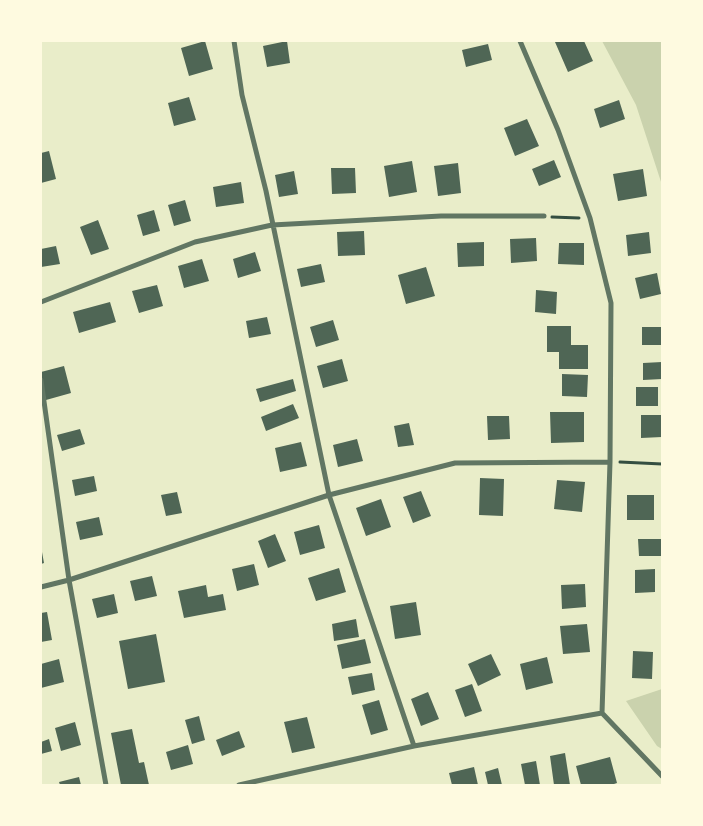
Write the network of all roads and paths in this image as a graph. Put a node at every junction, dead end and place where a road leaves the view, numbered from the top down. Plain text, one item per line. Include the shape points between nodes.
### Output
1 (234, 41) edge
2 (520, 41) edge
3 (544, 216) joint
4 (590, 218) junction
5 (272, 225) junction
6 (41, 302) edge
7 (41, 380) edge
8 (610, 462) junction
9 (662, 464) edge
10 (329, 495) junction
11 (69, 580) junction
12 (41, 587) edge
13 (602, 713) junction
14 (414, 746) junction
15 (662, 776) edge
16 (106, 785) edge
17 (239, 785) edge

1 - 5 street via 242,95
2 - 4 street via 558,130
3 - 4 path
3 - 5 street via 441,216
4 - 8 street via 611,304
5 - 6 street via 195,242
5 - 10 street
7 - 11 street
8 - 9 path
8 - 10 street via 455,463
8 - 13 street
10 - 11 street
10 - 14 street
11 - 12 street
11 - 16 street
13 - 14 street
13 - 15 street
14 - 17 street

